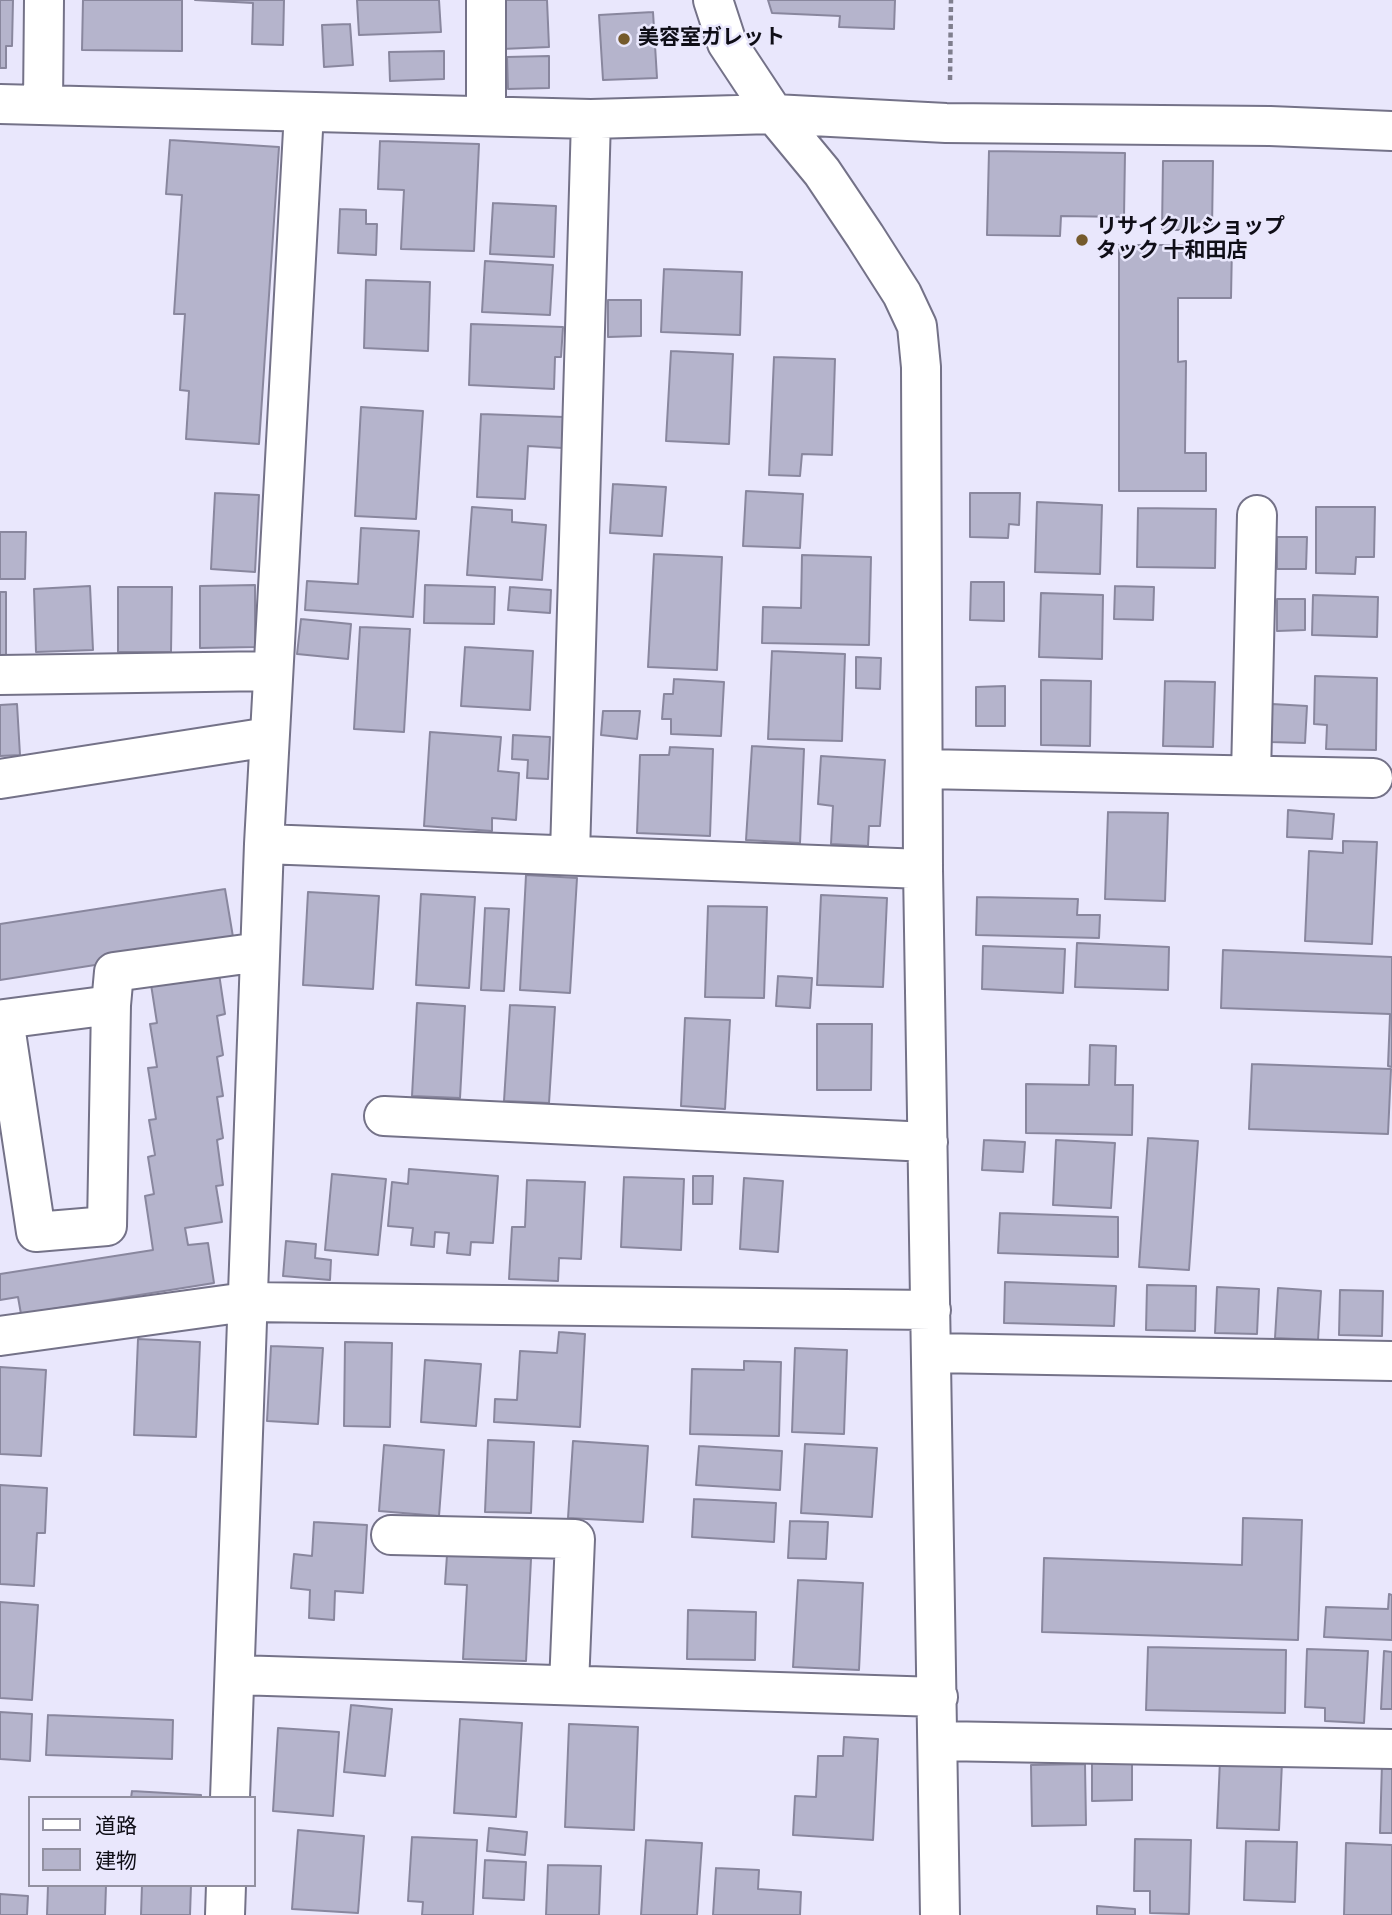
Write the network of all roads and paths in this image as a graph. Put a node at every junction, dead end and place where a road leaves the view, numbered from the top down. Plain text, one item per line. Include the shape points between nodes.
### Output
1 (44, 0) edge
2 (486, 0) edge
3 (713, 0) edge
4 (951, 0) edge
5 (0, 104) edge
6 (43, 105) junction
7 (304, 112) junction
8 (774, 114) junction
9 (486, 116) junction
10 (591, 119) junction
11 (946, 122) junction
12 (1392, 131) edge
13 (1257, 515) dead end
14 (273, 671) junction
15 (0, 675) edge
16 (269, 737) junction
17 (923, 769) junction
18 (1251, 775) junction
19 (1373, 778) dead end
20 (0, 779) edge
21 (264, 844) junction
22 (570, 854) junction
23 (923, 869) junction
24 (260, 952) junction
25 (111, 1004) junction
26 (384, 1116) dead end
27 (928, 1142) junction
28 (246, 1302) junction
29 (931, 1310) junction
30 (0, 1336) edge
31 (932, 1353) junction
32 (1392, 1361) edge
33 (391, 1535) dead end
34 (236, 1675) junction
35 (569, 1685) junction
36 (938, 1697) junction
37 (939, 1741) junction
38 (1392, 1749) edge
39 (230, 1796) edge
40 (226, 1887) edge
41 (225, 1915) edge
42 (940, 1915) edge

1 - 6 street
2 - 9 street
3 - 8 street via 727,43
4 - 11 path
5 - 6 street
6 - 7 street
7 - 9 street
7 - 14 street
8 - 10 street
8 - 11 street
8 - 17 street via 858,225 917,326
9 - 10 street
10 - 22 street
11 - 12 street
13 - 18 street
14 - 15 street
14 - 16 street
16 - 20 street
16 - 21 street
17 - 18 street
17 - 23 street
18 - 19 street
21 - 22 street
21 - 24 street
22 - 23 street
23 - 27 street
24 - 25 street via 114,972
24 - 28 street
25 - 25 street via 107,1226 36,1232 4,1019
26 - 27 street
27 - 29 street
28 - 29 street
28 - 30 street
28 - 34 street
29 - 31 street
31 - 32 street
31 - 36 street
33 - 35 street via 575,1539
34 - 35 street
34 - 39 street
35 - 36 street
36 - 37 street
37 - 38 street
37 - 42 street
40 - 41 street

